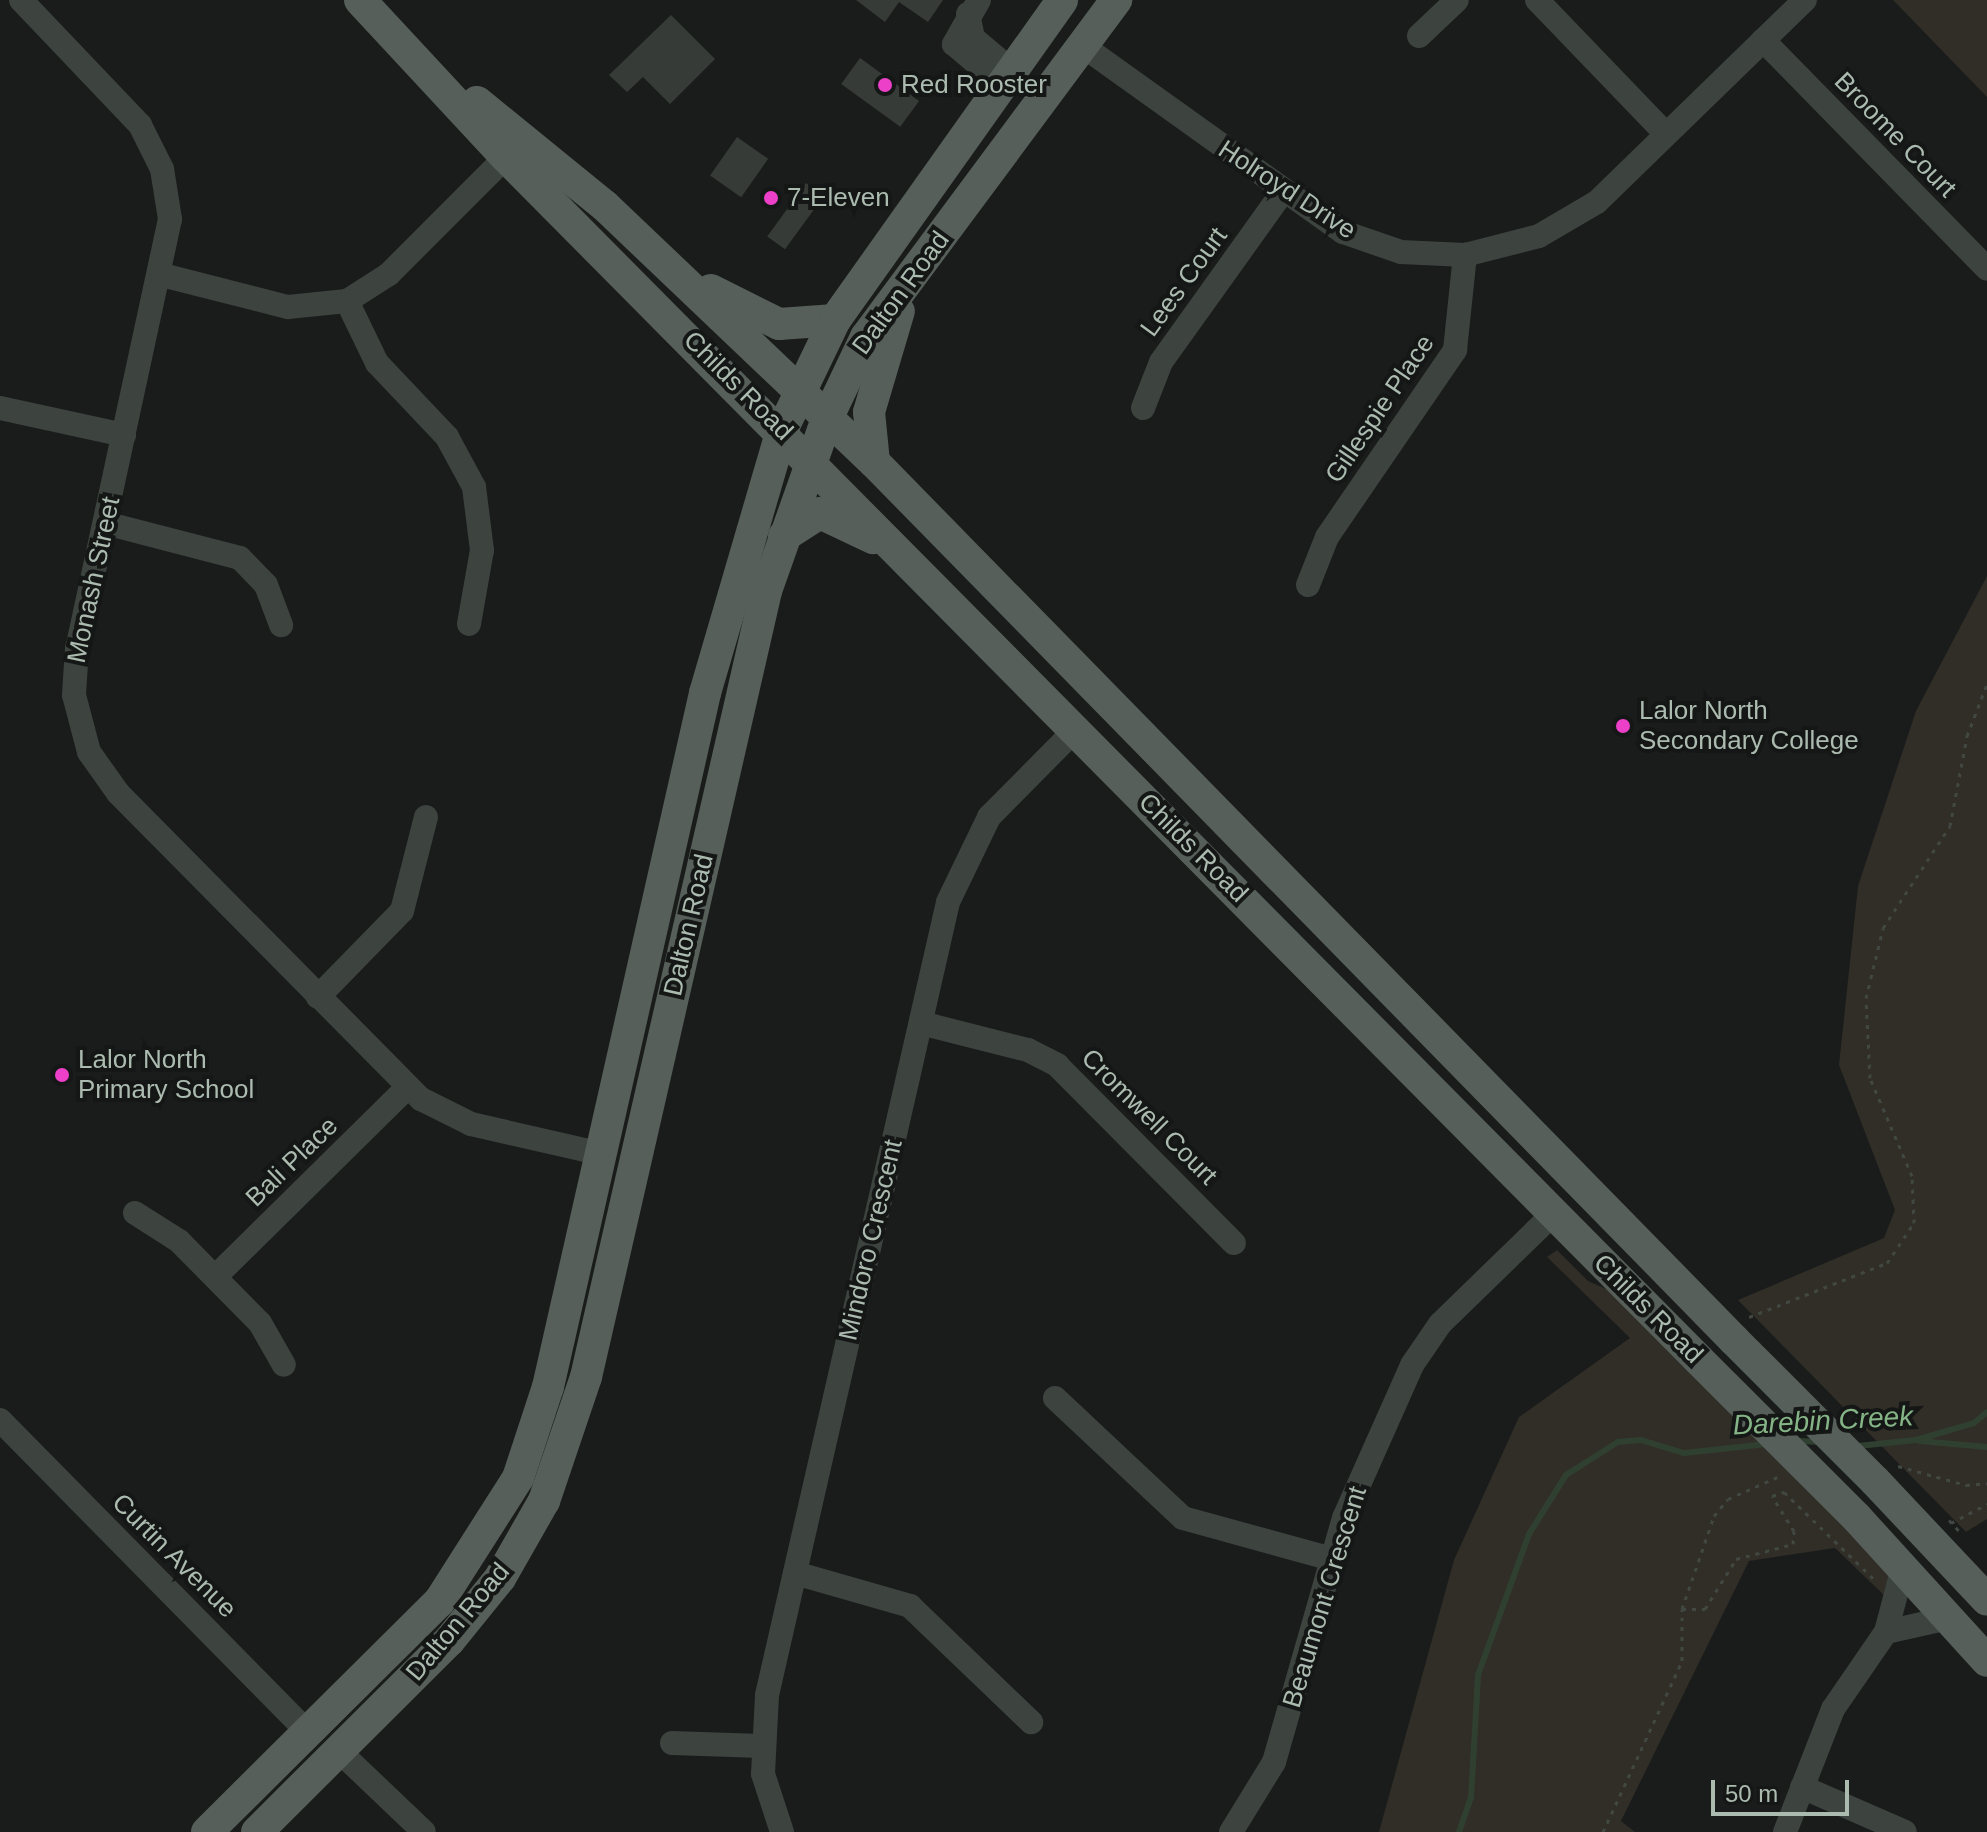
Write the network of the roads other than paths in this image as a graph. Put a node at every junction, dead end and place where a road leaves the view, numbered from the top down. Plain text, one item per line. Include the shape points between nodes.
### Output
1 (21, 0) edge
2 (360, 0) edge
3 (1116, 0) edge
4 (1457, 0) edge
5 (1537, 0) edge
6 (1805, 0) edge
7 (974, 7) edge
8 (1056, 10) edge
9 (1419, 36) dead end
10 (1763, 40) junction
11 (1083, 46) junction
12 (1006, 77) junction
13 (1666, 134) junction
14 (515, 148) junction
15 (562, 168) junction
16 (1282, 193) junction
17 (554, 203) junction
18 (649, 247) junction
19 (1465, 255) junction
20 (1987, 269) edge
21 (913, 274) junction
22 (162, 275) junction
23 (347, 301) junction
24 (835, 320) junction
25 (797, 391) junction
26 (0, 408) edge
27 (1143, 408) dead end
28 (827, 419) junction
29 (782, 430) junction
30 (124, 435) junction
31 (813, 459) junction
32 (874, 462) junction
33 (105, 523) junction
34 (784, 536) junction
35 (919, 570) junction
36 (1308, 585) dead end
37 (469, 624) dead end
38 (281, 625) dead end
39 (1105, 699) junction
40 (1076, 729) junction
41 (426, 817) dead end
42 (318, 997) junction
43 (921, 1023) junction
44 (408, 1087) junction
45 (602, 1154) junction
46 (636, 1161) junction
47 (1581, 1186) junction
48 (135, 1213) dead end
49 (1551, 1216) junction
50 (1234, 1243) dead end
51 (215, 1277) junction
52 (284, 1365) dead end
53 (1055, 1398) dead end
54 (0, 1420) edge
55 (1332, 1559) junction
56 (1903, 1567) junction
57 (795, 1573) junction
58 (1987, 1600) edge
59 (1948, 1618) junction
60 (1886, 1632) junction
61 (1987, 1661) edge
62 (1031, 1722) dead end
63 (308, 1732) junction
64 (672, 1743) dead end
65 (761, 1746) junction
66 (339, 1751) junction
67 (1802, 1787) junction
68 (207, 1832) edge
69 (257, 1832) edge
70 (424, 1832) edge
71 (782, 1832) edge
72 (1231, 1832) edge
73 (1785, 1832) edge
74 (1905, 1832) edge

1 - 22 street, Monash Street via 121,103 153,147 170,219
2 - 14 main road, Childs Road
3 - 11 main road, Dalton Road
4 - 9 street
5 - 13 street
6 - 10 street, Holroyd Drive
7 - 12 street via 954,44
8 - 11 main road, Holroyd Drive
8 - 12 main road, Dalton Road
10 - 13 street, Holroyd Drive
10 - 20 street, Broome Court
11 - 16 street, Holroyd Drive
11 - 21 main road, Dalton Road
12 - 24 main road, Dalton Road
13 - 19 street, Holroyd Drive via 1570,220 1508,248
14 - 15 main road, Childs Road
14 - 17 main road, Childs Road
14 - 23 street via 389,274
15 - 17 main road via 553,182
15 - 18 main road, Childs Road
16 - 19 street, Holroyd Drive via 1373,244
16 - 27 street, Lees Court via 1161,362
17 - 29 main road, Childs Road
18 - 24 main road via 762,319 793,327
18 - 25 main road, Childs Road
19 - 36 street, Gillespie Place via 1455,350 1327,537
21 - 28 main road, Dalton Road via 866,337
21 - 32 main road via 869,412
22 - 23 street via 288,307
22 - 30 street, Monash Street
23 - 37 street via 377,363 447,437 474,487 482,550
24 - 25 main road, Dalton Road
25 - 28 main road, Childs Road
25 - 29 main road, Dalton Road
26 - 30 street
28 - 31 main road, Dalton Road
28 - 32 main road, Childs Road
29 - 31 main road, Childs Road
29 - 45 main road, Dalton Road via 705,693
30 - 33 street, Monash Street
31 - 34 main road, Dalton Road
31 - 35 main road, Childs Road
32 - 39 main road, Childs Road
33 - 38 street via 240,558 266,585
33 - 42 street, Monash Street via 74,668 89,752 118,793
34 - 35 main road via 805,520 832,514
34 - 46 main road, Dalton Road
35 - 40 main road, Childs Road
39 - 40 main road, Mindoro Crescent
39 - 47 main road, Childs Road
40 - 43 street, Mindoro Crescent via 1008,796 967,851
40 - 49 main road, Childs Road
41 - 42 street via 402,911
42 - 44 street, Monash Street
43 - 50 street, Cromwell Court via 1028,1050 1057,1065
43 - 57 street, Mindoro Crescent
44 - 45 street, Monash Street via 471,1124
44 - 51 street, Bali Place
45 - 46 main road, Monash Street
45 - 63 main road, Dalton Road via 546,1397 508,1498 439,1602
46 - 66 main road, Dalton Road via 574,1423 539,1511 479,1606
47 - 49 main road, Beaumont Crescent
47 - 58 main road, Childs Road, bridge via 1742,1329
48 - 51 street via 163,1228
49 - 55 street, Beaumont Crescent via 1427,1341
49 - 56 main road, Childs Road, bridge
51 - 52 street via 266,1330
53 - 55 street via 1183,1518
54 - 63 street, Curtin Avenue
55 - 72 street, Beaumont Crescent via 1274,1762
56 - 59 main road, Childs Road
56 - 60 street
57 - 62 street via 910,1606
57 - 65 street, Mindoro Crescent
59 - 60 street
59 - 61 main road, Childs Road
60 - 67 street via 1833,1709
63 - 68 main road, Dalton Road
64 - 65 street
65 - 71 street, Mindoro Crescent via 766,1795
66 - 69 main road, Dalton Road
66 - 70 street
67 - 73 street
67 - 74 street

